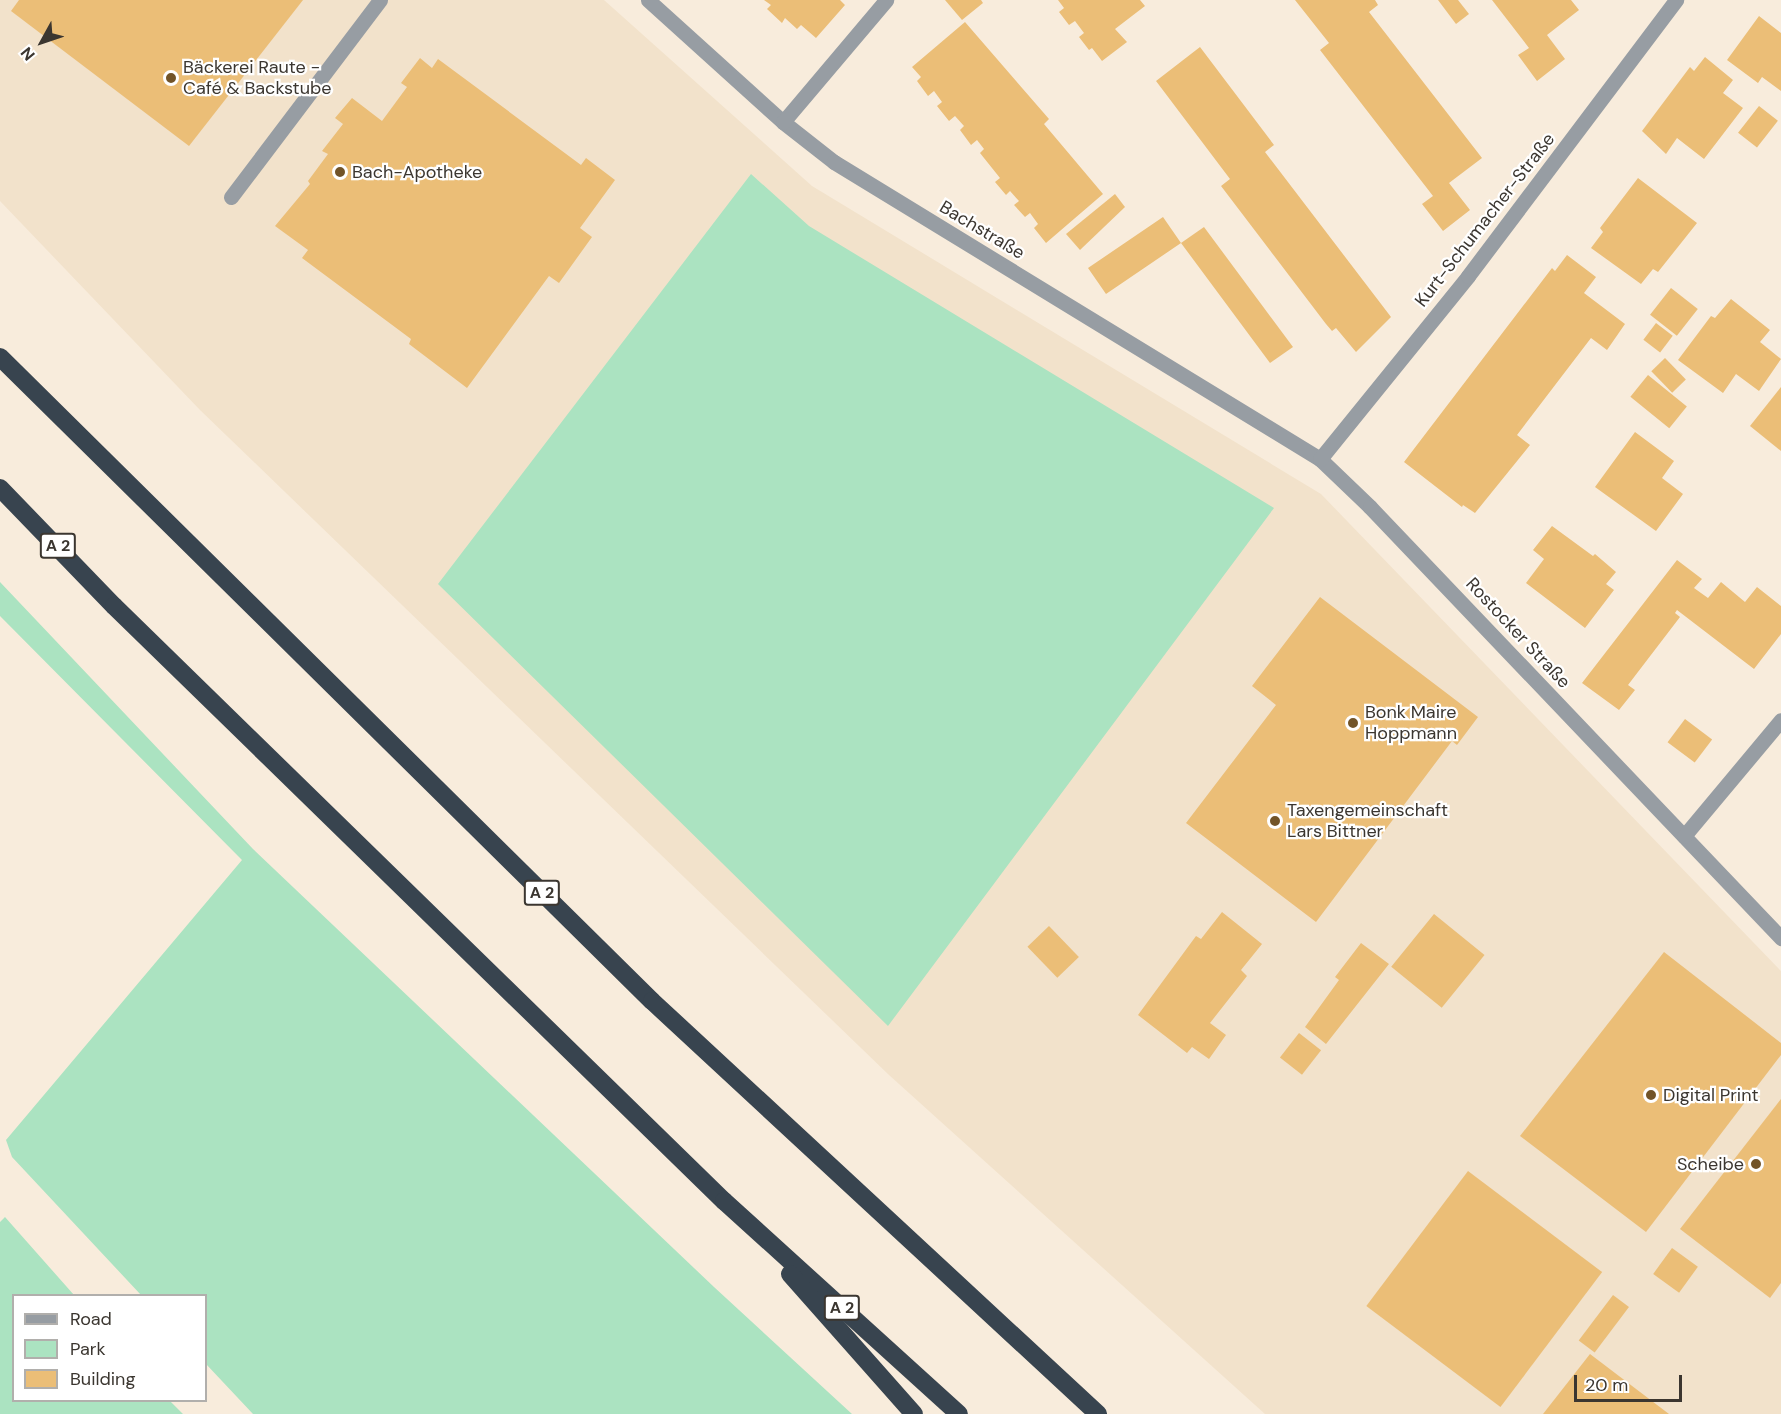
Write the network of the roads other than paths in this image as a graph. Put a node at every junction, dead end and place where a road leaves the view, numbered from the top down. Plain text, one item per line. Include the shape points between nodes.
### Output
1 (380, 0) edge
2 (648, 0) edge
3 (886, 0) edge
4 (1676, 0) edge
5 (783, 122) junction
6 (231, 198) dead end
7 (0, 357) edge
8 (1320, 459) junction
9 (0, 488) edge
10 (1781, 720) edge
11 (1684, 836) junction
12 (1781, 938) edge
13 (724, 1201) junction
14 (914, 1414) edge
15 (959, 1414) edge
16 (1098, 1414) edge

1 - 6 street
2 - 5 street, Bachstraße
3 - 5 street
4 - 8 street, Kurt-Schumacher-Straße via 1468,276
5 - 8 street, Bachstraße via 834,162
7 - 16 highway, A 2 via 652,1001
8 - 11 street, Rostocker Straße
9 - 13 highway, A 2 via 114,606
10 - 11 street
11 - 12 street, Rostocker Straße
13 - 14 highway
13 - 15 highway, A 2

